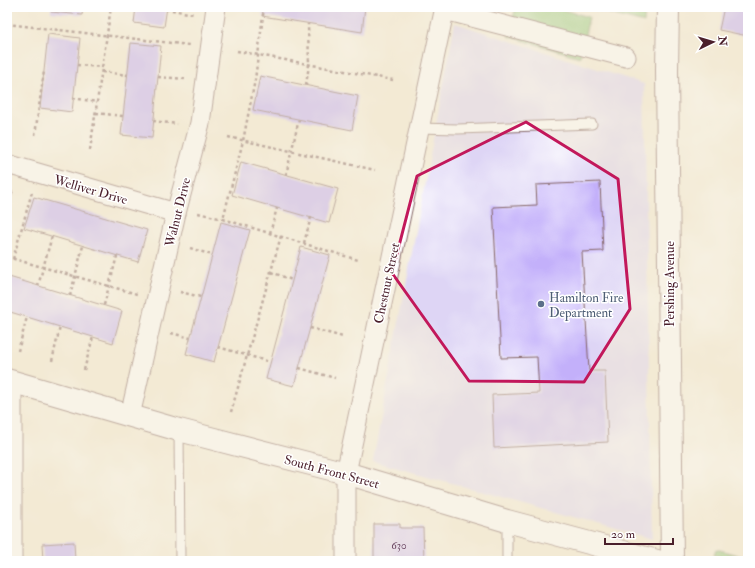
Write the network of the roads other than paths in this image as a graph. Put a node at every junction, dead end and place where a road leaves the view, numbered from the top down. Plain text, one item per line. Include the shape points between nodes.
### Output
1 (216, 7) edge
2 (668, 7) edge
3 (445, 8) edge
4 (626, 56) dead end
5 (592, 124) dead end
6 (418, 128) junction
7 (7, 164) edge
8 (176, 213) junction
9 (10, 381) edge
10 (130, 416) junction
11 (179, 430) junction
12 (346, 474) junction
13 (507, 521) junction
14 (12, 561) edge
15 (180, 561) edge
16 (346, 561) edge
17 (507, 561) edge
18 (657, 561) edge
19 (672, 561) edge

1 - 8 street, Walnut Drive via 200,123
2 - 19 street, Pershing Avenue
3 - 4 street
3 - 6 street, Chestnut Street
5 - 6 lane
6 - 12 street, Chestnut Street
7 - 8 street, Welliver Drive
8 - 10 street, Walnut Drive
9 - 10 street, South Front Street
9 - 14 street
10 - 11 street, South Front Street
11 - 12 street, South Front Street
11 - 15 lane
12 - 13 street, South Front Street
12 - 16 street, Chestnut Street
13 - 17 lane
13 - 18 street, South Front Street

